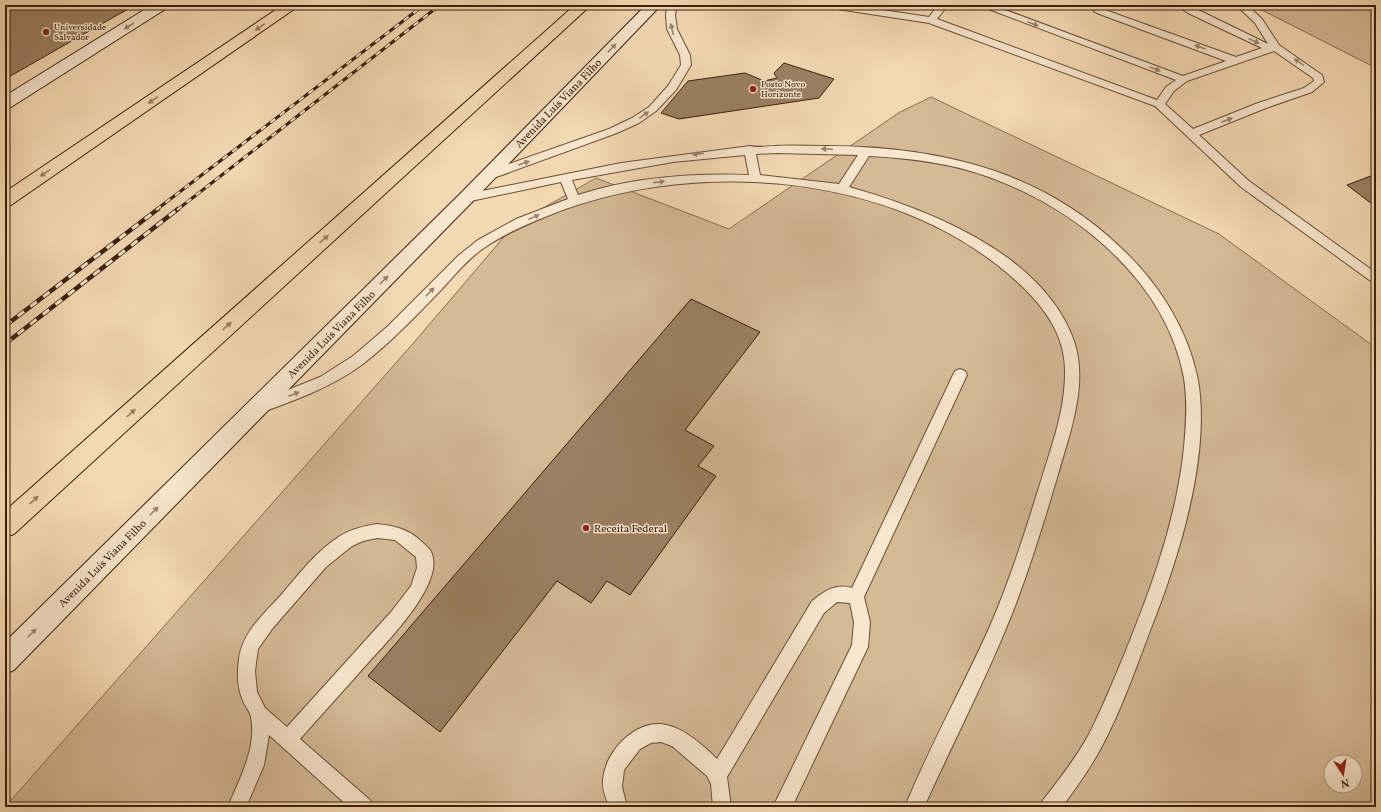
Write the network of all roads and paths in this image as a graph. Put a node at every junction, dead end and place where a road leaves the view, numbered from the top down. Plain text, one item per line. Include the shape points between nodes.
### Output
1 (162, 5) edge
2 (293, 5) edge
3 (584, 5) edge
4 (654, 5) edge
5 (672, 5) edge
6 (830, 5) edge
7 (983, 5) edge
8 (1094, 5) edge
9 (1181, 5) edge
10 (1241, 5) edge
11 (939, 6) edge
12 (931, 20) junction
13 (1273, 48) junction
14 (1237, 61) junction
15 (1183, 80) junction
16 (5, 103) edge
17 (1159, 104) junction
18 (1191, 134) junction
19 (750, 150) junction
20 (866, 151) junction
21 (487, 176) junction
22 (565, 176) junction
23 (755, 178) junction
24 (842, 189) junction
25 (466, 198) junction
26 (5, 201) edge
27 (575, 201) junction
28 (1376, 279) edge
29 (960, 375) dead end
30 (257, 408) junction
31 (5, 526) edge
32 (856, 597) junction
33 (5, 661) edge
34 (259, 714) junction
35 (288, 738) junction
36 (717, 776) junction
37 (237, 807) edge
38 (363, 807) edge
39 (618, 807) edge
40 (722, 807) edge
41 (782, 807) edge
42 (914, 807) edge
43 (1050, 807) edge

1 -> 16 main road
2 -> 26 highway
31 -> 3 highway
21 -> 4 main road, Avenida Luís Viana Filho
21 -> 5 lane via 613,131 633,123 648,113 676,83 686,68 687,60 670,24
6 - 12 lane
7 -> 15 lane
14 -> 8 lane via 1105,13
9 -> 13 lane
10 - 13 lane via 1259,21
11 - 12 lane
12 - 17 lane
13 - 14 lane
18 -> 13 lane via 1316,86 1319,82 1318,77
14 - 15 lane
15 - 17 lane via 1170,89
17 - 18 lane
18 - 28 lane via 1245,184
20 -> 19 lane
19 -> 22 lane via 654,160
19 - 23 lane
20 - 24 lane
20 - 43 lane via 954,163 997,175 1038,192 1072,212 1120,253 1154,294 1178,334 1190,373 1194,423 1188,481 1174,541 1152,609 1100,733
21 - 25 main road, Avenida Luís Viana Filho
22 - 25 lane
22 - 27 lane
23 - 24 lane
27 -> 23 lane via 612,190 658,182
24 - 42 lane via 907,211 964,236 1006,263 1031,286 1050,310 1063,332 1072,360 1071,390 1063,431 1038,514 999,624
30 -> 25 main road, Avenida Luís Viana Filho
30 -> 27 lane via 322,383 347,368 383,338 480,244 523,221
29 - 32 lane
33 -> 30 main road, Avenida Luís Viana Filho
32 - 36 lane via 843,592 830,596 818,607
32 - 41 lane via 864,630 860,648
34 - 35 lane
34 - 35 lane via 247,691 248,651 297,588 334,548 357,535 376,531 395,533 408,540 424,554 425,568 417,591 397,618
34 - 37 lane via 260,740 255,763
35 - 38 lane
36 - 39 lane via 704,758 670,734 654,733 640,737 628,748 613,774 612,791
36 - 40 lane

